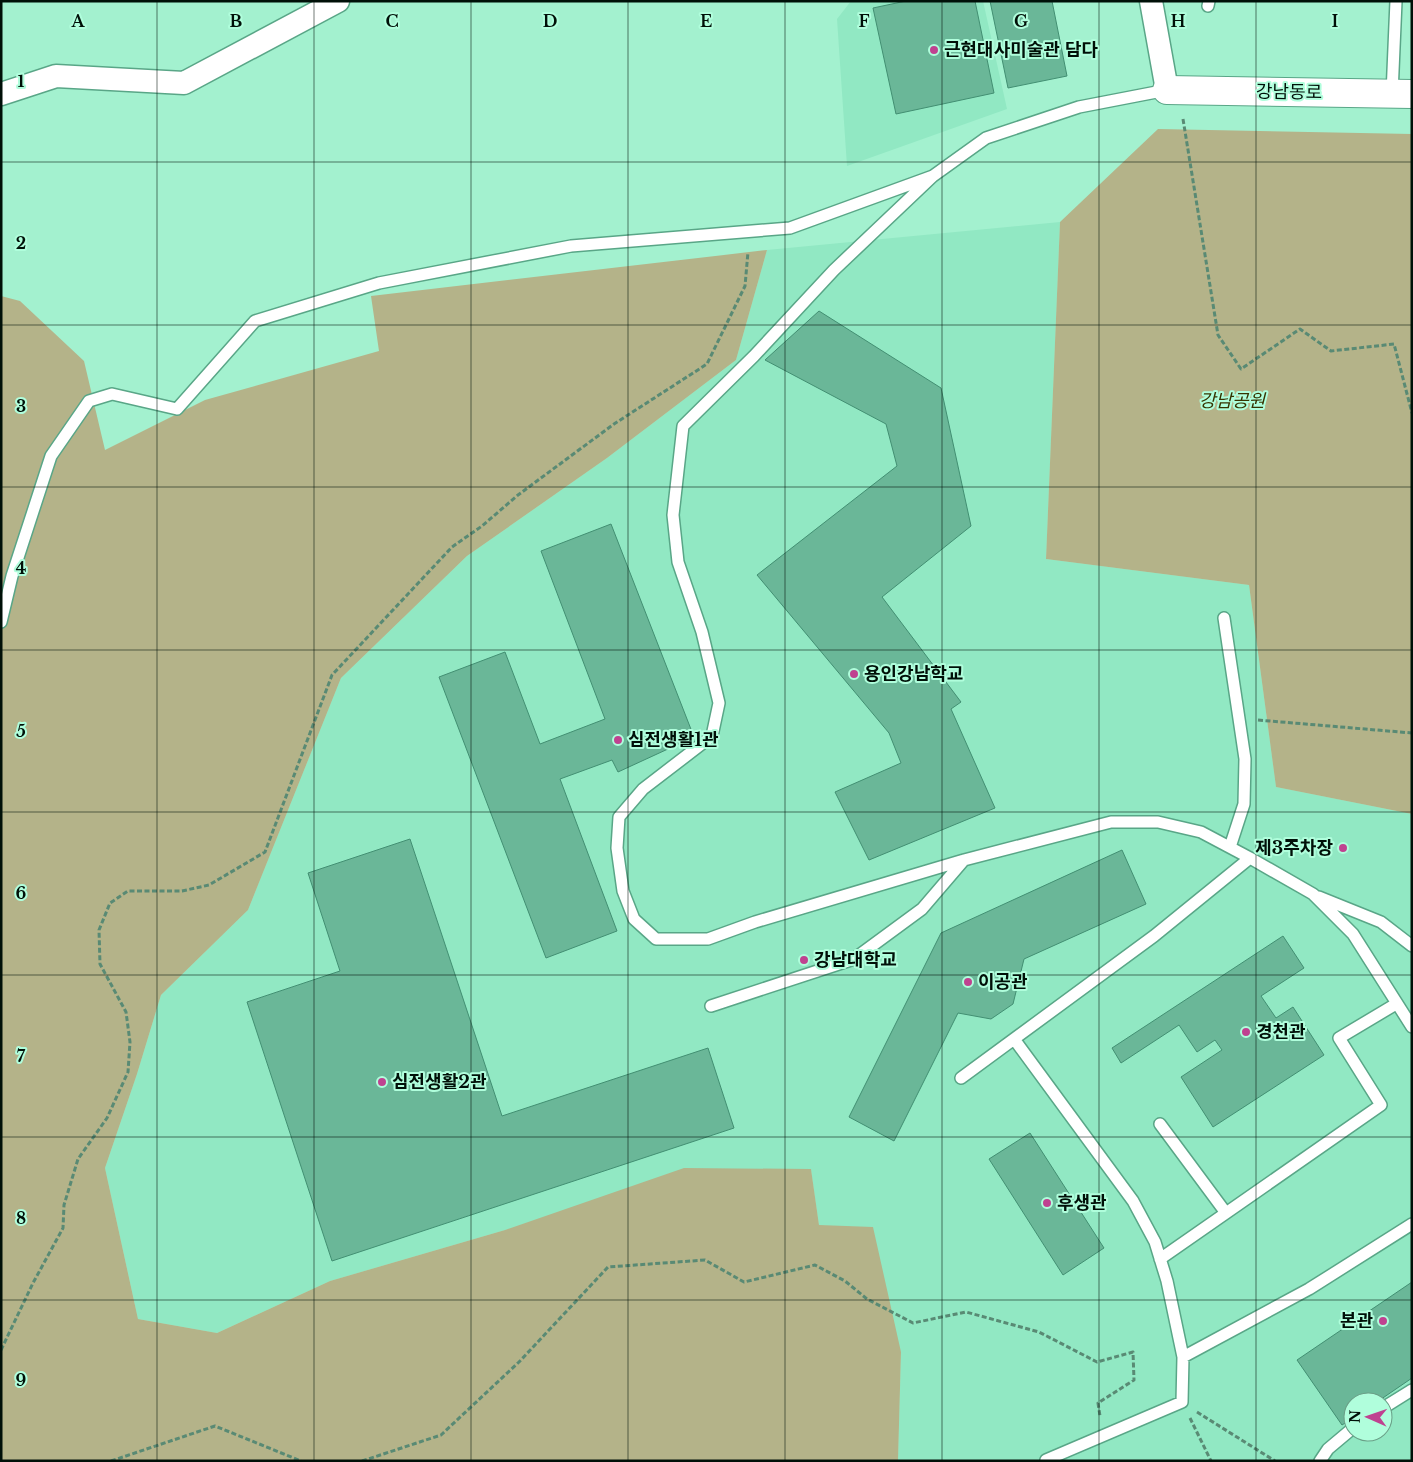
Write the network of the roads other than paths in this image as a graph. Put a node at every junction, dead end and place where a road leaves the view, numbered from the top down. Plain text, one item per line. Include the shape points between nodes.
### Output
1 (338, 1) edge
2 (1151, 1) edge
3 (1396, 1) edge
4 (1167, 90) junction
5 (1, 94) edge
6 (1402, 94) edge
7 (933, 176) junction
8 (1224, 618) dead end
9 (1, 622) edge
10 (1230, 847) junction
11 (1250, 858) junction
12 (964, 860) junction
13 (1313, 894) junction
14 (1412, 946) edge
15 (1396, 1004) junction
16 (711, 1006) dead end
17 (1412, 1028) edge
18 (1014, 1039) junction
19 (961, 1078) dead end
20 (1160, 1124) dead end
21 (1226, 1213) junction
22 (1412, 1224) edge
23 (1160, 1259) junction
24 (1183, 1357) junction
25 (1412, 1390) edge
26 (1393, 1402) edge
27 (1343, 1436) edge
28 (1046, 1460) edge
29 (1320, 1461) edge

1 - 5 street via 184,83 56,76
2 - 4 street
3 - 6 lane
4 - 6 street, 강남동로
4 - 7 lane via 1079,107 986,138
7 - 9 lane via 790,228 571,246 379,283 255,321 177,409 112,394 89,401 51,456 12,576
7 - 12 lane via 834,270 683,426 672,515 678,562 702,632 720,703 712,736 643,789 619,817 617,848 624,891 634,919 656,939 708,939
8 - 10 lane via 1245,759 1244,804
10 - 11 lane
10 - 12 lane via 1201,832 1158,822 1111,822
11 - 13 lane
11 - 18 lane via 1154,936
12 - 16 lane via 922,910 854,959
13 - 14 lane via 1381,922
13 - 15 lane via 1353,934
15 - 17 lane
15 - 21 lane via 1339,1038 1381,1105
18 - 19 lane
18 - 23 lane via 1133,1202
20 - 21 lane
21 - 23 lane
22 - 24 lane via 1309,1289
23 - 24 lane
24 - 28 lane via 1182,1402
25 - 26 lane
27 - 29 lane

